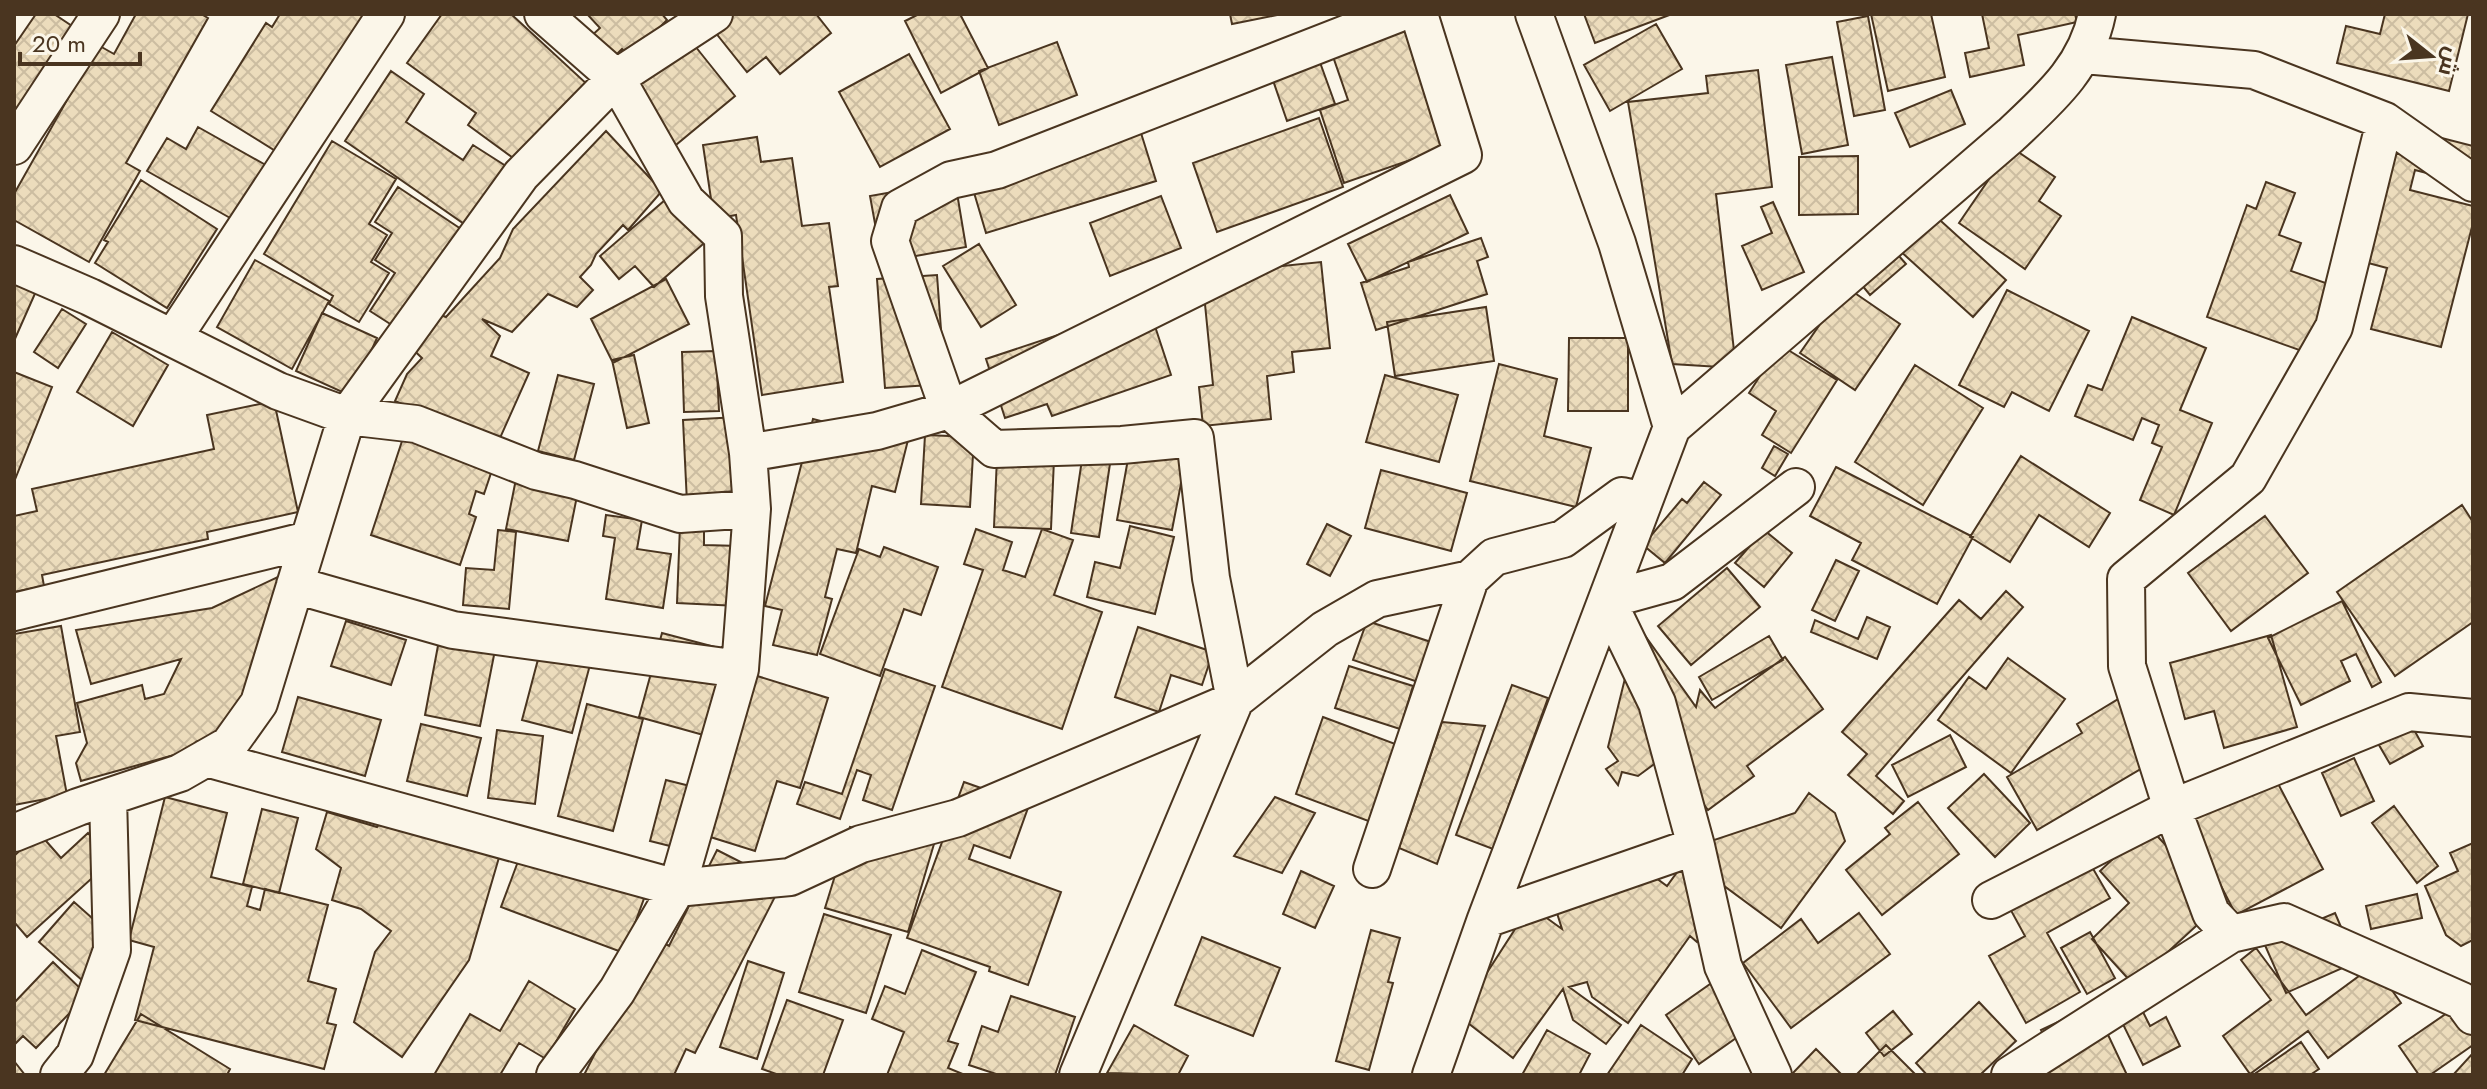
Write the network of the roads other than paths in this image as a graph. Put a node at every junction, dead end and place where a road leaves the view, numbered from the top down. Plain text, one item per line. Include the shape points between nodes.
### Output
1 (101, 14) edge
2 (386, 14) edge
3 (543, 14) edge
4 (714, 14) edge
5 (1397, 14) edge
6 (1419, 14) edge
7 (1534, 14) edge
8 (2097, 14) edge
9 (2084, 55) junction
10 (616, 78) junction
11 (2385, 121) junction
12 (14, 146) edge
13 (2473, 183) edge
14 (14, 264) edge
15 (173, 338) junction
16 (949, 410) junction
17 (347, 416) junction
18 (1672, 427) junction
19 (748, 453) junction
20 (1796, 487) dead end
21 (1644, 501) junction
22 (752, 509) junction
23 (309, 540) junction
24 (1470, 579) junction
25 (295, 585) junction
26 (1607, 600) junction
27 (14, 612) edge
28 (740, 669) junction
29 (1235, 700) junction
30 (2473, 718) edge
31 (206, 758) junction
32 (108, 797) junction
33 (2172, 808) junction
34 (14, 833) edge
35 (1696, 846) junction
36 (1372, 869) dead end
37 (677, 888) junction
38 (1991, 900) dead end
39 (1486, 919) junction
40 (2231, 934) junction
41 (2473, 1016) edge
42 (59, 1075) edge
43 (555, 1075) edge
44 (1078, 1075) edge
45 (1431, 1075) edge
46 (1773, 1075) edge
47 (2010, 1075) edge

1 - 12 street
2 - 15 street
3 - 10 street
4 - 10 street
5 - 16 street via 997,170 951,180 900,208 890,241
6 - 16 street via 1463,155
7 - 18 street via 1617,243
8 - 9 street
9 - 11 street via 2254,70
9 - 18 street via 2053,95 2011,135
10 - 17 street via 521,175
10 - 19 street via 686,201 723,236 724,296
11 - 13 street
11 - 33 street via 2334,327 2303,382 2248,478 2126,579 2127,666
14 - 15 street
15 - 17 street via 278,391
16 - 19 street via 877,431
16 - 29 street via 994,449 1195,438 1211,578
17 - 22 street via 416,424 536,471 680,514
17 - 23 street
18 - 21 street
19 - 22 street
20 - 26 street via 1672,582
21 - 24 street via 1622,496 1563,539 1494,557
21 - 26 street
22 - 28 street
23 - 25 street
23 - 27 street
24 - 29 street via 1377,599 1325,629
24 - 36 street
25 - 28 street via 453,630
25 - 31 street via 259,703 229,745
26 - 35 street via 1657,703
26 - 39 street
28 - 37 street
29 - 37 street via 958,818 861,844 790,877
29 - 44 street
30 - 33 street via 2409,712
31 - 32 street via 180,773
31 - 37 street
32 - 34 street
32 - 42 street via 112,950 75,1055
33 - 38 street
33 - 40 street via 2211,913
35 - 39 street
35 - 46 street via 1723,966
37 - 43 street via 617,991
39 - 45 street
40 - 41 street via 2284,922 2462,1001
40 - 47 street

